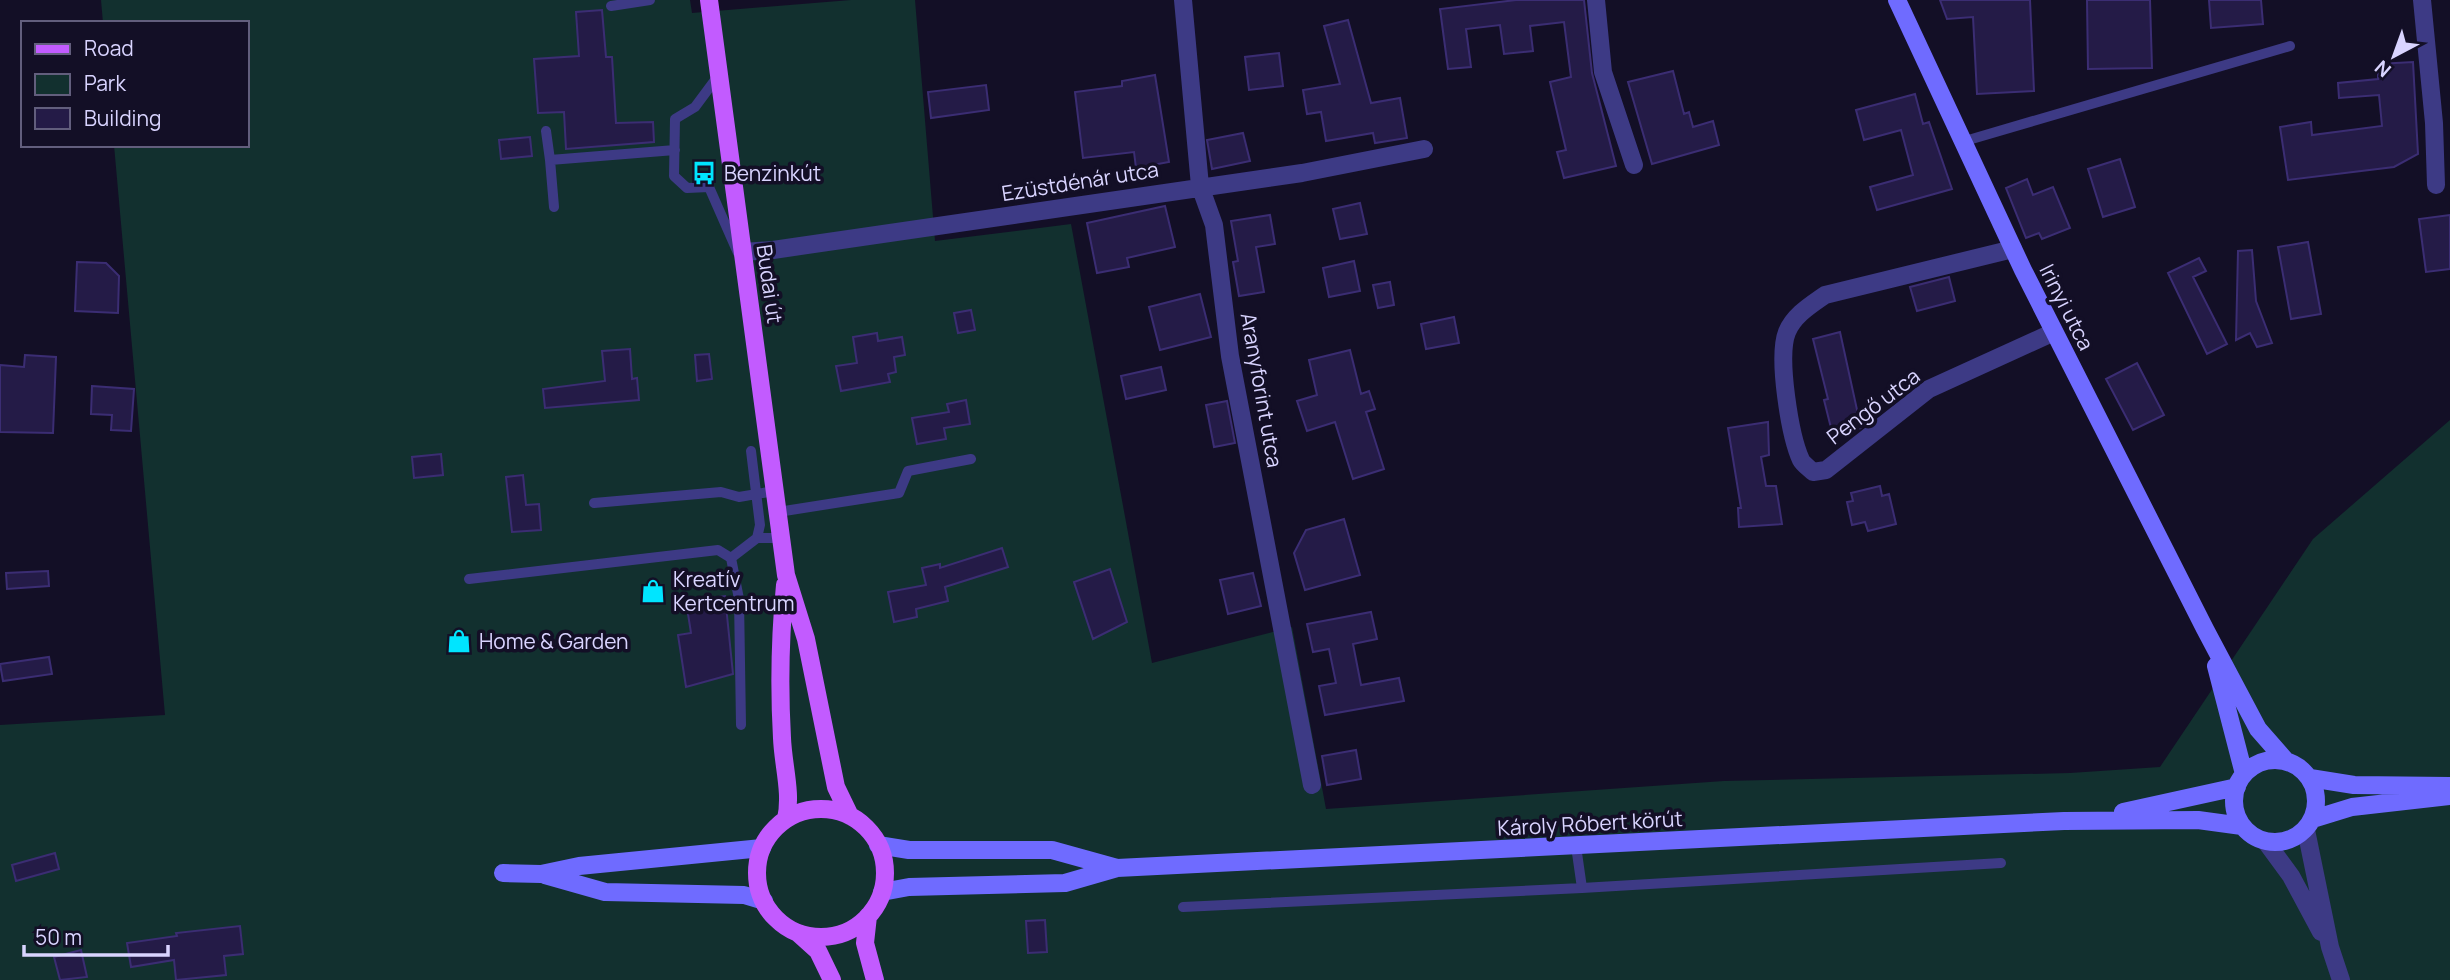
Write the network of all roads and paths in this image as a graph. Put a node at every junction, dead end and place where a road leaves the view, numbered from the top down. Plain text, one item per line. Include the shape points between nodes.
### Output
1 (650, 0) edge
2 (709, 0) edge
3 (1182, 0) edge
4 (1596, 0) edge
5 (1897, 0) edge
6 (2422, 0) edge
7 (611, 6) dead end
8 (2290, 46) dead end
9 (718, 76) junction
10 (546, 131) dead end
11 (1965, 141) junction
12 (1424, 149) dead end
13 (675, 150) junction
14 (550, 160) junction
15 (1634, 165) dead end
16 (2436, 185) dead end
17 (1200, 186) junction
18 (554, 206) dead end
19 (2013, 249) junction
20 (743, 252) junction
21 (745, 271) junction
22 (2054, 332) junction
23 (751, 451) dead end
24 (971, 459) dead end
25 (766, 493) junction
26 (594, 503) dead end
27 (778, 512) junction
28 (757, 538) junction
29 (781, 538) junction
30 (731, 558) junction
31 (786, 575) junction
32 (469, 579) dead end
33 (2205, 629) junction
34 (741, 725) dead end
35 (2286, 761) junction
36 (2310, 778) junction
37 (2240, 780) junction
38 (1312, 785) dead end
39 (2450, 786) edge
40 (2450, 796) edge
41 (850, 816) junction
42 (786, 819) junction
43 (2064, 821) junction
44 (2309, 824) junction
45 (2242, 826) junction
46 (2266, 842) junction
47 (878, 845) junction
48 (1576, 846) junction
49 (762, 848) junction
50 (2001, 863) dead end
51 (1117, 868) junction
52 (503, 873) dead end
53 (541, 874) junction
54 (1582, 888) junction
55 (882, 892) junction
56 (764, 901) junction
57 (1183, 907) dead end
58 (869, 916) junction
59 (796, 931) junction
60 (2330, 947) junction
61 (832, 980) edge
62 (875, 980) edge
63 (2340, 980) edge

1 - 7 lane
2 - 9 main road, Budai út
3 - 17 street, Aranyforint utca
4 - 15 street via 1603,72
5 - 11 street, Irinyi utca
6 - 16 street
8 - 11 lane
9 - 13 lane via 695,107 675,119
9 - 20 main road, Budai út
10 - 14 lane
11 - 19 street, Irinyi utca
12 - 17 street, Ezüstdénár utca via 1302,173
13 - 14 lane
13 - 21 lane via 674,176 687,188 709,187
14 - 18 lane
17 - 20 street, Ezüstdénár utca
17 - 38 street, Aranyforint utca via 1214,225 1230,356
19 - 22 street, Irinyi utca
19 - 22 street, Pengő utca via 1825,295 1801,312 1787,331 1782,353 1783,378 1802,462 1813,472 1826,470 1929,389
20 - 21 main road, Budai út
21 - 25 main road, Budai út
22 - 33 street, Irinyi utca
23 - 25 lane
24 - 27 lane via 908,471 899,493
25 - 26 lane via 738,496 721,492
25 - 27 main road, Budai út
25 - 28 lane
27 - 29 main road, Budai út
28 - 29 lane
28 - 30 lane
29 - 31 main road, Budai út
30 - 32 lane via 718,550
30 - 34 lane via 739,598
31 - 41 main road, Budai út via 806,639 836,787
31 - 42 main road, Budai út via 779,648 789,805
33 - 35 street, Irinyi utca via 2259,729
33 - 37 street, Irinyi utca
35 - 36 street
35 - 37 street via 2263,762
36 - 39 street via 2354,785
36 - 44 street via 2316,798
37 - 43 street, Károly Róbert körút via 2136,810
37 - 45 street via 2234,807
40 - 44 street via 2352,807
41 - 42 main road via 817,809
41 - 47 main road via 867,828
42 - 49 main road
43 - 45 street, Károly Róbert körút via 2171,820
43 - 48 street, Károly Róbert körút
44 - 46 street via 2287,841
44 - 60 street
45 - 46 street
46 - 60 street via 2291,876
47 - 51 street, Károly Róbert körút via 909,850 1052,850
47 - 55 main road via 884,868
48 - 51 street, Károly Róbert körút
48 - 54 lane
49 - 53 street via 579,866
49 - 56 main road via 758,875
50 - 54 lane
51 - 55 street, Károly Róbert körút via 1065,883 909,887
52 - 53 street
53 - 56 street via 604,891 744,895
54 - 57 lane
55 - 58 main road
56 - 59 main road
58 - 59 main road via 834,935
58 - 62 main road via 865,943
59 - 61 main road via 818,951
60 - 63 street

